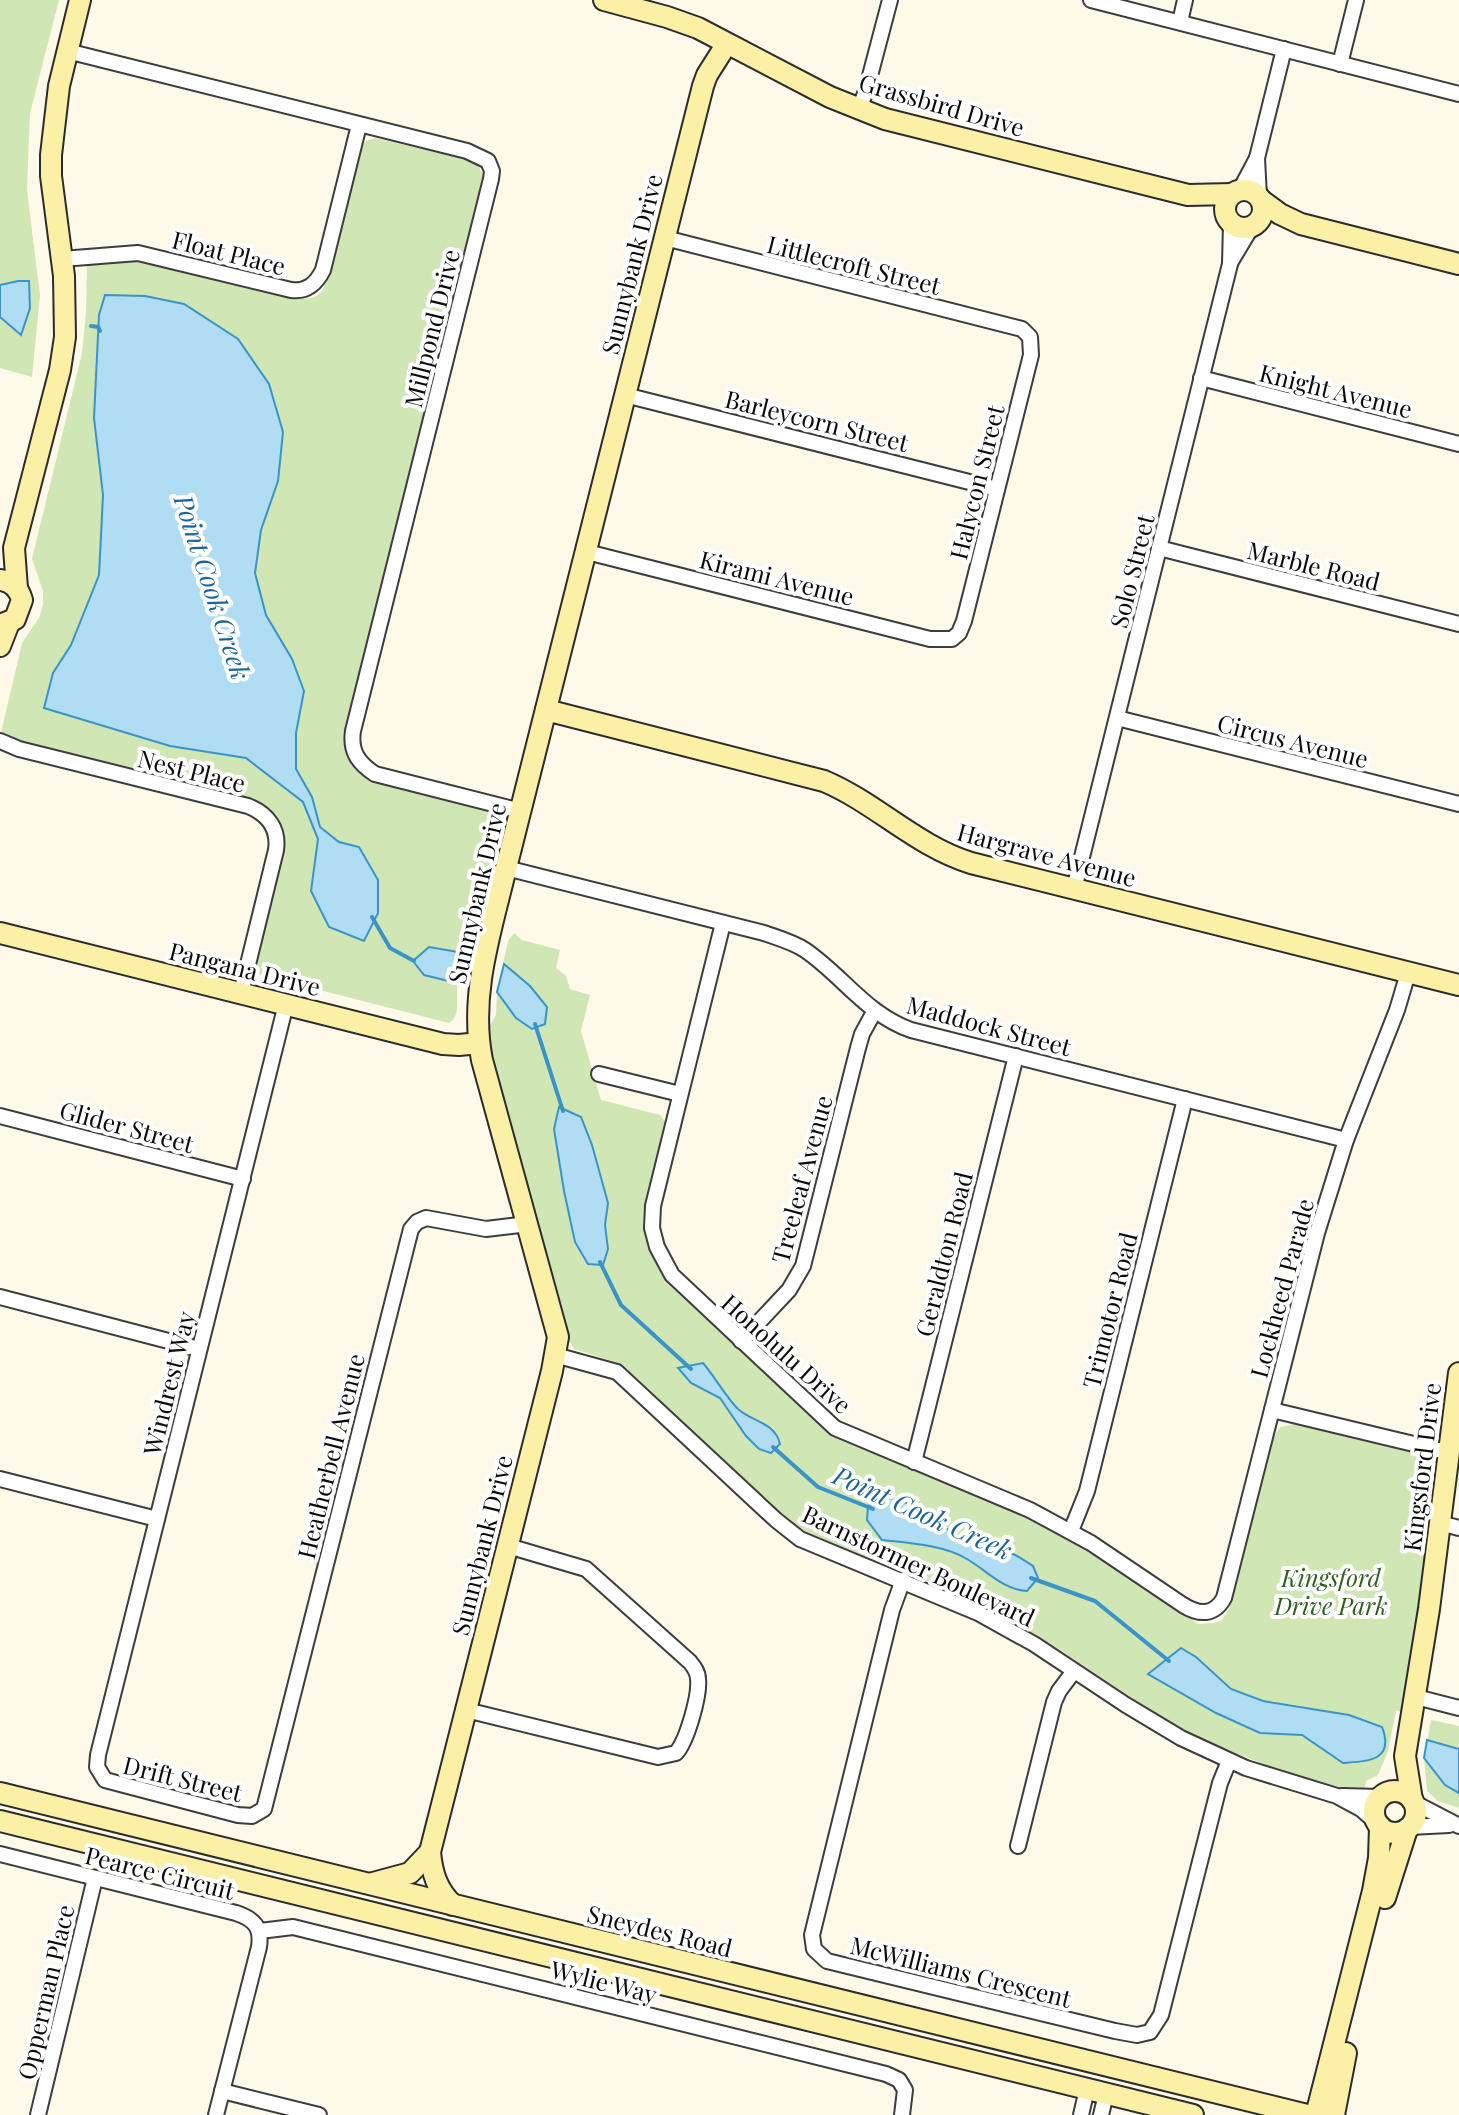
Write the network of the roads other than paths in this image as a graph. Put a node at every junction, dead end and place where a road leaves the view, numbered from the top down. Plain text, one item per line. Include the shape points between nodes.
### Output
1 (80, 0) edge
2 (604, 0) edge
3 (890, 0) edge
4 (1091, 0) edge
5 (1185, 0) edge
6 (1356, 0) edge
7 (1180, 22) junction
8 (726, 45) junction
9 (1284, 49) junction
10 (67, 51) junction
11 (1340, 64) junction
12 (1459, 94) edge
13 (859, 109) junction
14 (359, 125) junction
15 (1188, 195) junction
16 (1248, 195) junction
17 (1242, 223) junction
18 (1301, 224) junction
19 (665, 238) junction
20 (62, 259) junction
21 (1459, 264) edge
22 (1030, 337) joint
23 (1201, 378) junction
24 (625, 395) junction
25 (1459, 444) edge
26 (997, 489) junction
27 (14, 548) junction
28 (1159, 548) junction
29 (587, 552) junction
30 (0, 568) edge
31 (8, 584) edge
32 (5, 624) edge
33 (1459, 624) edge
34 (956, 637) joint
35 (0, 646) edge
36 (546, 710) junction
37 (1117, 718) junction
38 (0, 744) edge
39 (1459, 804) edge
40 (521, 811) junction
41 (506, 868) junction
42 (1074, 889) junction
43 (723, 923) junction
44 (0, 933) edge
45 (1408, 973) junction
46 (1459, 985) edge
47 (241, 993) junction
48 (286, 1004) junction
49 (874, 1012) junction
50 (479, 1043) junction
51 (1016, 1056) junction
52 (599, 1074) dead end
53 (680, 1094) junction
54 (1185, 1099) junction
55 (0, 1116) edge
56 (1346, 1140) junction
57 (243, 1179) junction
58 (528, 1224) junction
59 (0, 1297) edge
60 (741, 1341) junction
61 (199, 1349) junction
62 (555, 1355) junction
63 (1459, 1373) edge
64 (1272, 1410) junction
65 (1447, 1452) junction
66 (914, 1462) junction
67 (0, 1479) edge
68 (157, 1519) junction
69 (1449, 1525) edge
70 (1071, 1531) junction
71 (508, 1546) junction
72 (903, 1580) junction
73 (1206, 1613) joint
74 (1074, 1671) junction
75 (1416, 1697) junction
76 (1459, 1708) edge
77 (466, 1710) junction
78 (1405, 1756) junction
79 (1229, 1761) junction
80 (99, 1772) joint
81 (0, 1793) edge
82 (1384, 1795) junction
83 (1337, 1796) junction
84 (1413, 1801) junction
85 (261, 1812) joint
86 (0, 1818) edge
87 (1378, 1824) junction
88 (1456, 1826) edge
89 (1408, 1828) junction
90 (1018, 1846) dead end
91 (430, 1852) junction
92 (0, 1854) edge
93 (95, 1878) junction
94 (366, 1884) junction
95 (453, 1905) junction
96 (260, 1931) junction
97 (1102, 2065) junction
98 (222, 2091) junction
99 (1097, 2092) junction
100 (38, 2115) edge
101 (216, 2115) edge
102 (319, 2115) edge
103 (902, 2115) edge
104 (1081, 2115) edge
105 (1101, 2115) edge
106 (1193, 2115) edge
107 (1307, 2115) edge
108 (1316, 2115) edge
109 (1334, 2115) edge

1 - 10 street
2 - 8 street, Grassbird Drive via 683,22
3 - 13 street
4 - 7 street
5 - 7 street
6 - 11 street
7 - 9 street
8 - 13 street, Grassbird Drive
8 - 19 street, Sunnybank Drive via 707,75
9 - 11 street
9 - 16 street
10 - 14 street, Millpond Drive
10 - 20 street via 51,155
11 - 12 street
13 - 15 street, Grassbird Drive
14 - 20 street, Float Place via 323,270 305,289 138,253
14 - 40 street, Millpond Drive via 475,153 492,171 353,731 353,751 364,767 381,776
15 - 16 street, Grassbird Drive
15 - 17 street, Grassbird Drive
16 - 17 street via 1263,211
16 - 17 street via 1225,205
16 - 18 street, Grassbird Drive
17 - 18 street, Grassbird Drive
17 - 23 street, Solo Street
18 - 21 street, Grassbird Drive
19 - 22 street, Littlecroft Street via 1012,326
19 - 24 street, Sunnybank Drive
20 - 27 street via 65,337 60,370
22 - 26 street, Halycon Street via 1031,355
23 - 25 street, Knight Avenue
23 - 28 street, Solo Street
24 - 26 street, Barleycorn Street
24 - 29 street, Sunnybank Drive
26 - 34 street, Halycon Street
27 - 30 street
27 - 31 street
28 - 33 street, Marble Road
28 - 37 street, Solo Street
29 - 34 street, Kirami Avenue via 930,639
29 - 36 street, Sunnybank Drive
31 - 32 street via 22,600
32 - 35 street
36 - 40 street, Sunnybank Drive
36 - 42 street, Hargrave Avenue via 824,781 941,852
37 - 39 street, Circus Avenue
37 - 42 street, Solo Street
38 - 47 street, Nest Place via 248,806 265,816 277,843
40 - 41 street, Sunnybank Drive
41 - 43 street, Maddock Street
41 - 50 street, Sunnybank Drive via 481,975
42 - 45 street, Hargrave Avenue
43 - 49 street, Maddock Street via 804,950
43 - 53 street, Honolulu Drive
44 - 47 street, Pangana Drive
45 - 46 street, Hargrave Avenue
45 - 56 street, Lockheed Parade
47 - 48 street, Pangana Drive
48 - 50 street, Pangana Drive via 443,1044
48 - 57 street, Windrest Way
49 - 51 street, Maddock Street via 911,1030
49 - 60 street, Treeleaf Avenue via 858,1048 803,1266 789,1290
50 - 58 street, Sunnybank Drive
51 - 54 street, Maddock Street
51 - 66 street, Geraldton Road
52 - 53 street
53 - 60 street, Honolulu Drive via 656,1186 654,1237 672,1275
54 - 56 street, Maddock Street
54 - 70 street, Trimotor Road via 1087,1491
55 - 57 street, Glider Street
56 - 64 street, Lockheed Parade
57 - 61 street, Windrest Way
58 - 62 street, Sunnybank Drive via 555,1320
58 - 85 street, Heatherbell Avenue via 486,1229 426,1218 411,1229
59 - 61 street
60 - 66 street, Honolulu Drive via 835,1428
61 - 68 street, Windrest Way
62 - 71 street, Sunnybank Drive
62 - 72 street, Barnstormer Boulevard via 617,1372 800,1539
63 - 65 street, Kingsford Drive
64 - 65 street
64 - 73 street, Lockheed Parade via 1224,1598
65 - 69 street, Kingsford Drive
66 - 70 street, Honolulu Drive
67 - 68 street
68 - 80 street, Windrest Way via 98,1755
69 - 75 street, Kingsford Drive
70 - 73 street, Honolulu Drive via 1183,1605
71 - 77 street, Sunnybank Drive
71 - 77 street via 593,1574 690,1662 699,1683 685,1740 676,1753 658,1757
72 - 74 street, Barnstormer Boulevard via 998,1623
72 - 79 street, McWilliams Crescent via 812,1935 814,1949 827,1961 1115,2031 1150,2032 1161,2015
74 - 79 street, Barnstormer Boulevard via 1151,1721
74 - 90 street via 1054,1702
75 - 76 street
75 - 78 street, Kingsford Drive
77 - 91 street, Sunnybank Drive
78 - 82 street, Kingsford Drive
78 - 84 street, Kingsford Drive
79 - 83 street, Barnstormer Boulevard
80 - 85 street, Drift Street via 113,1784 209,1808 247,1817
81 - 94 street, Sneydes Road
82 - 83 street, Barnstormer Boulevard
82 - 84 street via 1399,1792
82 - 87 street via 1374,1809
83 - 87 street, Barnstormer Boulevard
84 - 88 street
84 - 89 street via 1416,1815
86 - 99 street
87 - 89 street via 1391,1832
87 - 108 street via 1375,1881
88 - 89 street
89 - 109 street via 1387,1886
91 - 94 street via 407,1875
91 - 95 street via 435,1880
92 - 93 street, Pearce Circuit
93 - 96 street, Pearce Circuit via 245,1916
93 - 100 street, Opperman Place
94 - 95 street, Sneydes Road
95 - 97 street, Sneydes Road
96 - 98 street
96 - 103 street, Wylie Way via 293,1927 886,2074 905,2090
97 - 99 street
97 - 107 street, Sneydes Road
98 - 101 street
98 - 102 street
99 - 104 street
99 - 105 street
99 - 106 street

